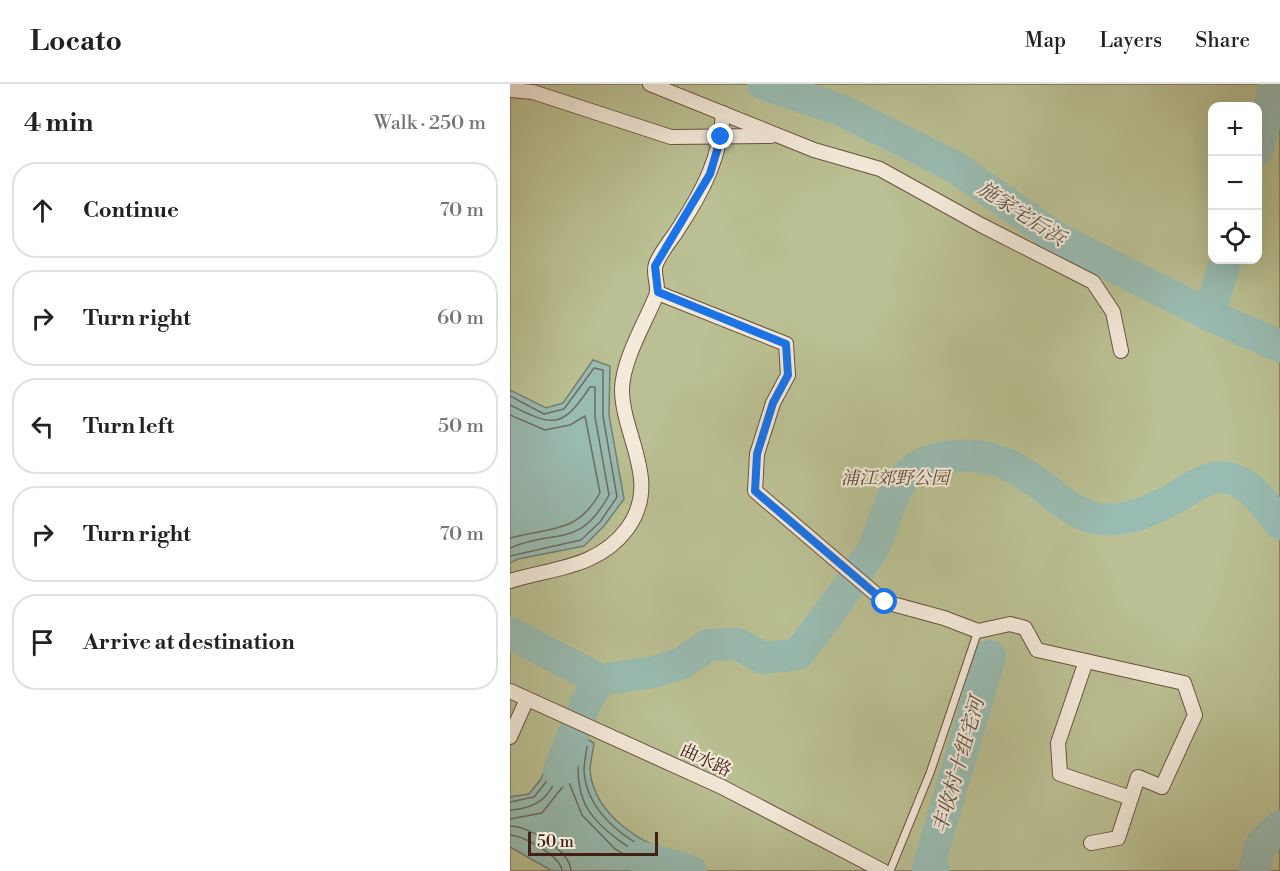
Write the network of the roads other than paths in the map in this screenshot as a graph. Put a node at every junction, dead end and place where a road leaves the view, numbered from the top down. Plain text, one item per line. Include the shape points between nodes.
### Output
1 (650, 84) edge
2 (510, 90) edge
3 (723, 113) junction
4 (779, 136) junction
5 (721, 137) junction
6 (658, 292) junction
7 (1121, 351) dead end
8 (511, 579) edge
9 (978, 631) junction
10 (1086, 661) junction
11 (510, 691) edge
12 (527, 699) junction
13 (510, 737) edge
14 (1131, 798) junction
15 (1091, 843) dead end
16 (883, 871) edge
17 (890, 871) edge

1 - 3 street
2 - 5 street via 533,92 671,138
3 - 4 street
3 - 5 street
4 - 5 street
4 - 7 street via 880,169 1093,282 1113,312
5 - 6 street via 710,174 655,266
6 - 8 street via 630,357 622,389 642,489 628,529 606,550 587,561 533,577
6 - 9 street via 786,344 788,375 773,403 757,454 755,491 885,602
9 - 10 street via 1010,624 1025,628 1037,650
9 - 17 lane via 930,773
10 - 14 street via 1058,743 1060,774
10 - 14 street via 1184,683 1195,715 1162,787 1138,777
11 - 12 street, 曲水路
12 - 13 street
12 - 16 street, 曲水路 via 722,787
14 - 15 street via 1118,838

